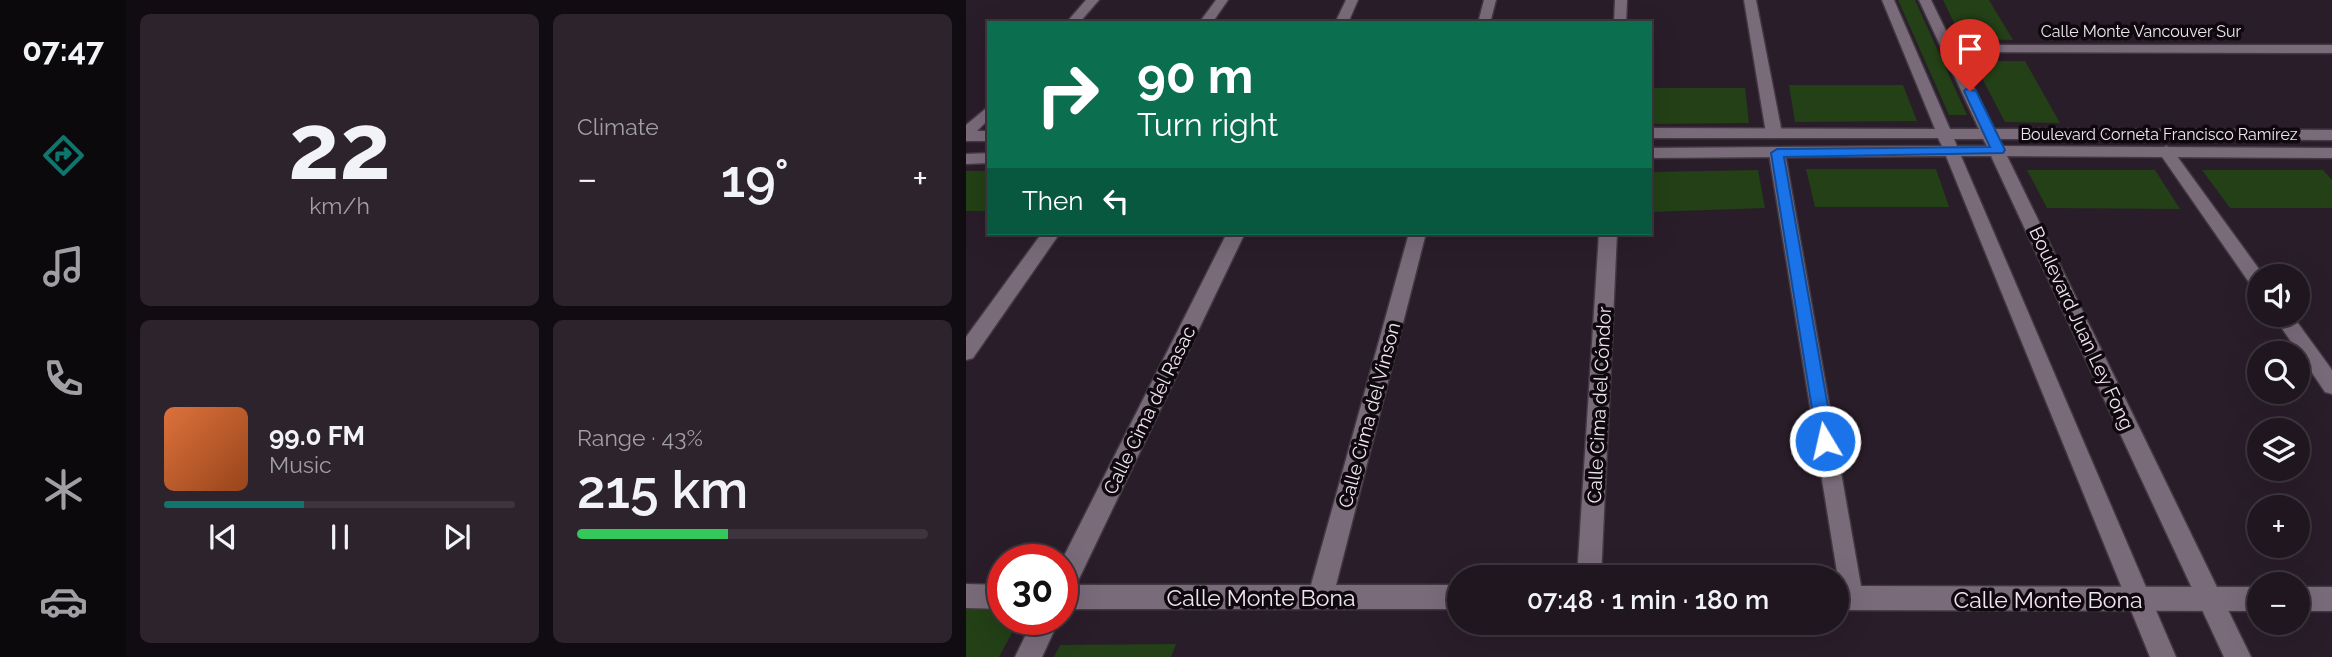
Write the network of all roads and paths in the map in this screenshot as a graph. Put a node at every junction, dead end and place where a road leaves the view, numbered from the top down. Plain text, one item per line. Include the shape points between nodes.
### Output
1 (1093, 0) edge
2 (1222, 0) edge
3 (1352, 0) edge
4 (1490, 0) edge
5 (1621, 0) edge
6 (1750, 0) edge
7 (1888, 0) edge
8 (1925, 0) edge
9 (1074, 21) edge
10 (1206, 21) edge
11 (1342, 21) edge
12 (1485, 21) edge
13 (1620, 21) edge
14 (1950, 49) junction
15 (2332, 49) edge
16 (987, 112) edge
17 (1652, 133) edge
18 (966, 135) edge
19 (2332, 135) edge
20 (987, 136) edge
21 (1994, 142) junction
22 (1775, 143) junction
23 (1948, 143) junction
24 (2166, 151) junction
25 (1652, 153) edge
26 (2331, 154) edge
27 (987, 158) edge
28 (966, 159) edge
29 (1050, 235) edge
30 (1235, 235) edge
31 (1417, 235) edge
32 (1608, 235) edge
33 (2247, 266) edge
34 (2290, 327) edge
35 (966, 352) edge
36 (2332, 387) edge
37 (1078, 554) edge
38 (1590, 565) edge
39 (1839, 565) edge
40 (966, 596) edge
41 (987, 597) edge
42 (1078, 597) edge
43 (1320, 597) junction
44 (1447, 597) edge
45 (1849, 598) edge
46 (2137, 599) junction
47 (2210, 599) junction
48 (2247, 599) edge
49 (2310, 599) edge
50 (2332, 599) edge
51 (1039, 635) edge
52 (1028, 657) edge
53 (2163, 657) edge
54 (2238, 657) edge

1 - 9 street
2 - 10 street
3 - 11 street
4 - 12 street
5 - 13 street
6 - 22 street
7 - 23 street
8 - 14 street, Boulevard Juan Ley Fong
14 - 15 street, Calle Monte Vancouver Sur
14 - 21 street, Boulevard Juan Ley Fong
16 - 18 street
17 - 22 street, Boulevard Corneta Francisco Ramírez
18 - 20 street
19 - 21 street, Boulevard Corneta Francisco Ramírez
21 - 23 street, Boulevard Corneta Francisco Ramírez
21 - 24 street, Boulevard Corneta Francisco Ramírez
21 - 47 street, Boulevard Juan Ley Fong
22 - 23 street, Boulevard Corneta Francisco Ramírez
22 - 25 street, Boulevard Corneta Francisco Ramírez
22 - 39 street
23 - 46 street
24 - 26 street, Boulevard Corneta Francisco Ramírez
24 - 33 street
27 - 28 street
29 - 35 street
30 - 37 street, Calle Cima del Rasac
31 - 43 street, Calle Cima del Vinson
32 - 38 street, Calle Cima del Cóndor
34 - 36 street
40 - 41 street
42 - 43 street, Calle Monte Bona
43 - 44 street, Calle Monte Bona
45 - 46 street, Calle Monte Bona
46 - 47 street, Calle Monte Bona
46 - 53 street
47 - 48 street, Calle Monte Bona
47 - 54 street, Boulevard Juan Ley Fong
49 - 50 street
51 - 52 street

